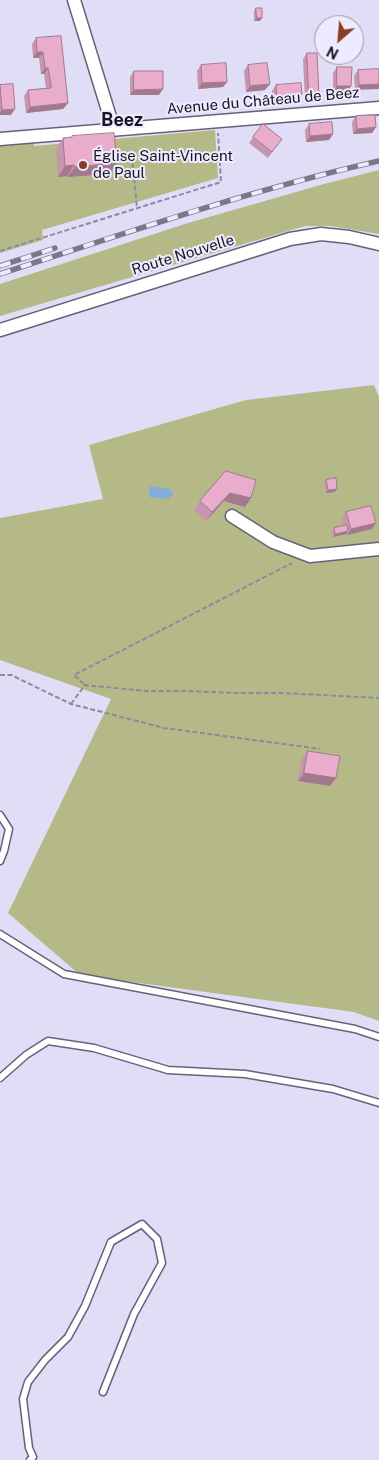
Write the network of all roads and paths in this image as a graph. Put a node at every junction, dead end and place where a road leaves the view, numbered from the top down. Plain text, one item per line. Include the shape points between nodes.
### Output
1 (74, 0) edge
2 (379, 108) edge
3 (216, 121) junction
4 (114, 130) junction
5 (0, 138) edge
6 (115, 159) edge
7 (137, 208) junction
8 (379, 244) edge
9 (0, 251) edge
10 (0, 330) edge
11 (232, 516) dead end
12 (379, 550) edge
13 (310, 556) junction
14 (0, 674) edge
15 (85, 684) junction
16 (379, 698) edge
17 (71, 704) junction
18 (320, 749) dead end
19 (0, 815) edge
20 (0, 861) edge
21 (0, 934) edge
22 (379, 1037) edge
23 (0, 1078) edge
24 (379, 1103) edge
25 (103, 1392) dead end
26 (32, 1459) edge

1 - 4 street
2 - 3 street, Avenue du Château de Beez
3 - 4 street, Avenue du Château de Beez
3 - 7 path via 221,182
4 - 5 street, Avenue du Château de Beez
6 - 7 path via 115,156 132,158
7 - 9 path
8 - 10 street, Route Nouvelle via 321,234 290,239
11 - 13 street via 273,542
12 - 13 street
13 - 15 path via 74,675
14 - 17 path via 11,675
15 - 16 path via 145,691
15 - 17 path
17 - 18 path via 164,728
19 - 20 lane via 9,828
21 - 22 lane via 64,974 355,1029
23 - 24 lane via 48,1041 94,1048 168,1070 244,1074 334,1089
25 - 26 lane via 134,1314 162,1263 157,1238 142,1224 111,1242 85,1306 68,1337 28,1382 23,1400

